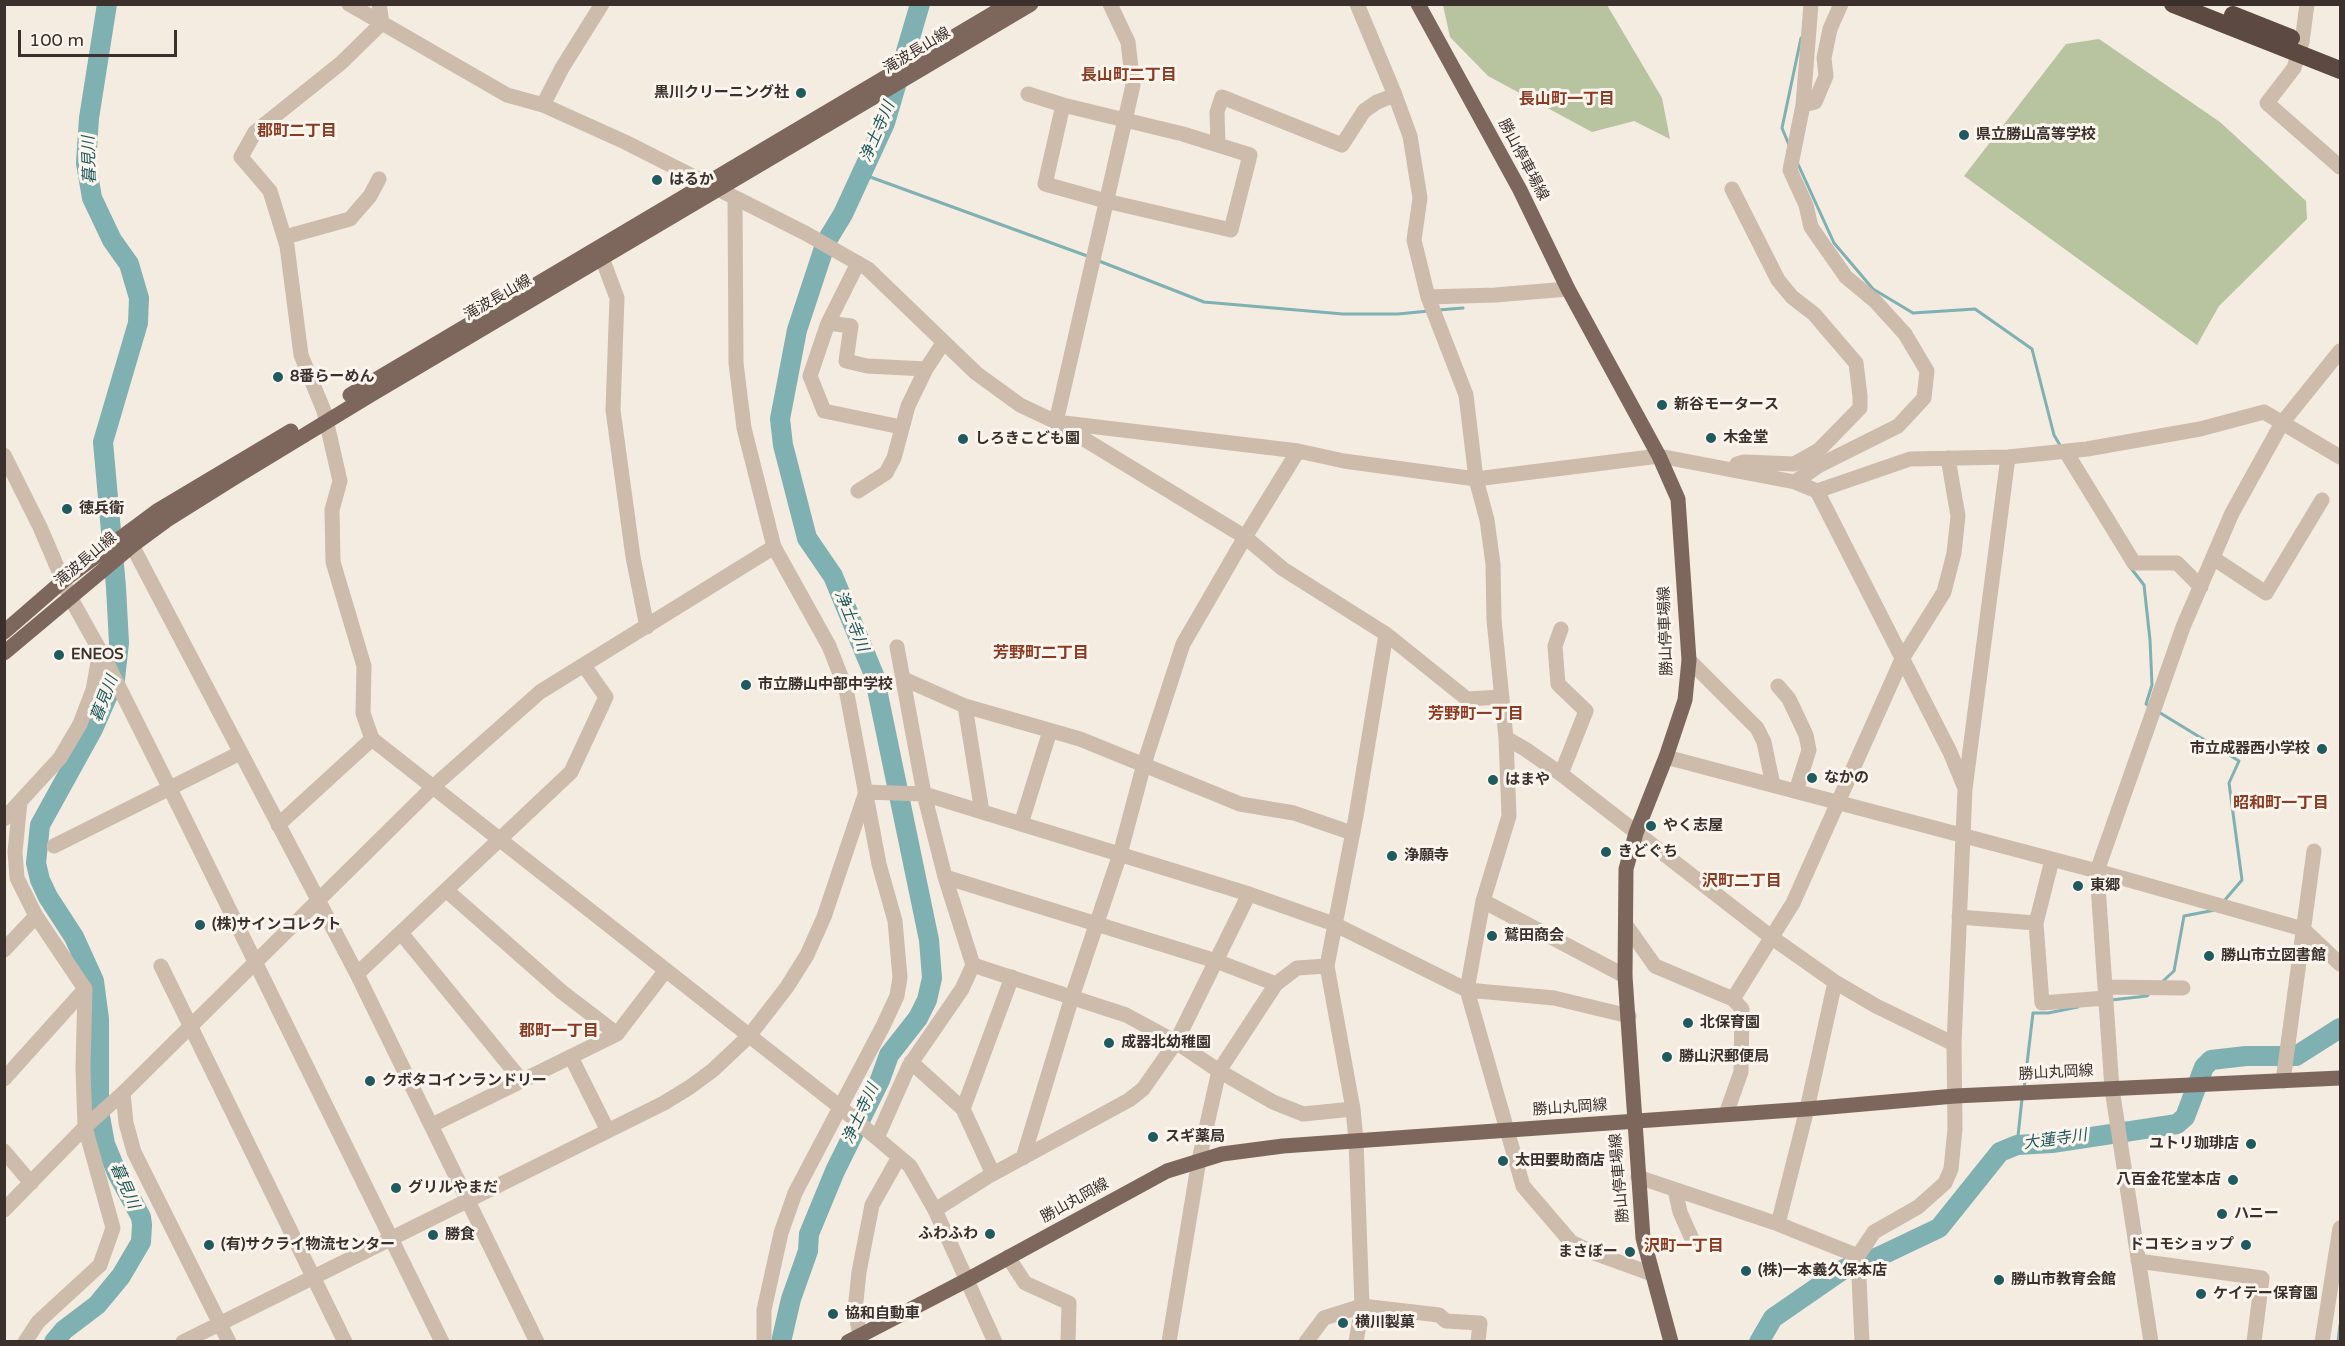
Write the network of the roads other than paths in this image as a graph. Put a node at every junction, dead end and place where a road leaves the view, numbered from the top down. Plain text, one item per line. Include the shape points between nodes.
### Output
1 (349, 4) edge
2 (379, 4) edge
3 (602, 4) edge
4 (1009, 4) edge
5 (1031, 4) edge
6 (1110, 4) edge
7 (1356, 4) edge
8 (1418, 4) edge
9 (1811, 4) edge
10 (1841, 4) edge
11 (2173, 4) edge
12 (2206, 4) edge
13 (2307, 4) edge
14 (382, 23) junction
15 (2300, 48) junction
16 (941, 52) junction
17 (2340, 57) edge
18 (2340, 70) edge
19 (1028, 94) dead end
20 (1395, 95) junction
21 (543, 105) junction
22 (1062, 105) junction
23 (1803, 105) junction
24 (1124, 119) junction
25 (1218, 145) junction
26 (2340, 167) edge
27 (379, 179) dead end
28 (712, 187) junction
29 (1732, 189) dead end
30 (735, 198) junction
31 (1106, 201) junction
32 (285, 237) junction
33 (602, 258) junction
34 (858, 263) junction
35 (1568, 289) junction
36 (1428, 297) junction
37 (828, 323) junction
38 (943, 343) junction
39 (2340, 351) edge
40 (926, 369) junction
41 (325, 416) junction
42 (1056, 422) junction
43 (2282, 423) junction
44 (901, 427) junction
45 (1298, 451) junction
46 (2066, 452) junction
47 (4, 455) edge
48 (1659, 456) junction
49 (2008, 457) junction
50 (2340, 457) edge
51 (1948, 458) junction
52 (1728, 467) junction
53 (1476, 479) junction
54 (1795, 482) junction
55 (858, 491) dead end
56 (1817, 491) junction
57 (2322, 500) dead end
58 (1245, 537) junction
59 (130, 542) junction
60 (774, 547) junction
61 (2213, 558) junction
62 (64, 580) junction
63 (2201, 587) junction
64 (70, 597) junction
65 (647, 627) junction
66 (1561, 629) dead end
67 (4, 632) edge
68 (1386, 634) junction
69 (98, 646) junction
70 (897, 648) dead end
71 (4, 653) edge
72 (1902, 659) junction
73 (1689, 660) junction
74 (585, 667) junction
75 (904, 679) junction
76 (1778, 686) dead end
77 (1502, 697) junction
78 (965, 706) junction
79 (1050, 731) junction
80 (1506, 738) junction
81 (372, 739) junction
82 (240, 753) junction
83 (1666, 757) junction
84 (1144, 764) junction
85 (1561, 774) junction
86 (1773, 784) junction
87 (434, 786) junction
88 (169, 788) junction
89 (1965, 789) junction
90 (1796, 791) junction
91 (866, 792) junction
92 (920, 794) junction
93 (20, 802) junction
94 (1839, 802) junction
95 (982, 812) junction
96 (4, 819) edge
97 (1021, 824) junction
98 (278, 825) junction
99 (1352, 833) junction
100 (1636, 833) junction
101 (1962, 837) junction
102 (500, 840) junction
103 (54, 846) dead end
104 (2314, 851) dead end
105 (1120, 854) junction
106 (2052, 860) junction
107 (2097, 871) junction
108 (945, 877) junction
109 (446, 890) junction
110 (1249, 894) junction
111 (318, 900) junction
112 (1483, 901) junction
113 (36, 916) junction
114 (1959, 917) junction
115 (2036, 923) junction
116 (1096, 924) junction
117 (1334, 924) junction
118 (1626, 925) junction
119 (2303, 929) junction
120 (401, 933) junction
121 (1771, 937) junction
122 (4, 950) edge
123 (1216, 961) junction
124 (255, 964) junction
125 (973, 964) junction
126 (2340, 964) edge
127 (161, 966) dead end
128 (1327, 966) junction
129 (666, 970) junction
130 (357, 974) junction
131 (1625, 976) junction
132 (1012, 978) junction
133 (1835, 982) junction
134 (1276, 984) junction
135 (2183, 988) dead end
136 (85, 989) junction
137 (1467, 990) junction
138 (2105, 992) junction
139 (1072, 997) junction
140 (1732, 999) junction
141 (1629, 1016) junction
142 (191, 1026) junction
143 (617, 1034) junction
144 (749, 1036) junction
145 (1176, 1042) junction
146 (1954, 1044) junction
147 (571, 1057) junction
148 (911, 1062) junction
149 (1219, 1071) junction
150 (2340, 1078) edge
151 (4, 1079) edge
152 (522, 1081) junction
153 (2283, 1081) junction
154 (2112, 1089) junction
155 (121, 1095) junction
156 (1955, 1096) junction
157 (840, 1107) junction
158 (963, 1109) junction
159 (1353, 1109) junction
160 (1807, 1109) junction
161 (1726, 1114) junction
162 (1634, 1122) junction
163 (432, 1125) junction
164 (85, 1127) junction
165 (1508, 1130) junction
166 (608, 1131) junction
167 (875, 1136) junction
168 (1356, 1140) junction
169 (4, 1151) edge
170 (899, 1157) junction
171 (1023, 1158) junction
172 (1199, 1160) junction
173 (993, 1174) junction
174 (1638, 1177) junction
175 (31, 1183) junction
176 (1675, 1190) junction
177 (468, 1200) junction
178 (4, 1210) edge
179 (935, 1210) junction
180 (1778, 1224) junction
181 (2340, 1228) edge
182 (390, 1238) junction
183 (1692, 1239) dead end
184 (1858, 1256) junction
185 (1008, 1257) junction
186 (2138, 1261) junction
187 (1652, 1274) junction
188 (314, 1276) junction
189 (967, 1280) junction
190 (1362, 1306) junction
191 (220, 1323) junction
192 (854, 1338) edge
193 (25, 1341) edge
194 (183, 1341) edge
195 (229, 1341) edge
196 (345, 1341) edge
197 (442, 1341) edge
198 (537, 1341) edge
199 (764, 1341) edge
200 (995, 1341) edge
201 (1068, 1341) edge
202 (1169, 1341) edge
203 (1306, 1341) edge
204 (1356, 1341) edge
205 (1478, 1341) edge
206 (1671, 1341) edge
207 (1862, 1341) edge
208 (2151, 1341) edge
209 (2254, 1341) edge
210 (2322, 1341) edge

1 - 14 street
2 - 14 street
3 - 21 street
4 - 16 main road, 滝波長山線
5 - 16 main road, 滝波長山線
6 - 24 street via 1128,42 1132,85
7 - 20 street
8 - 35 main road, 勝山停車場線 via 1520,190
9 - 23 street
10 - 23 street via 1830,29 1824,58 1826,76 1815,102
11 - 15 highway
12 - 15 highway
13 - 15 street
14 - 21 street via 507,95
14 - 32 street via 341,63 255,132 241,157 270,191
15 - 17 highway
15 - 18 highway
15 - 26 street via 2294,69 2267,104
16 - 28 main road, 滝波長山線 via 851,111
16 - 28 main road, 滝波長山線 via 855,95
19 - 22 street
20 - 25 street via 1364,111 1342,145 1222,97
20 - 36 street via 1410,136 1419,198 1414,240
21 - 28 street
22 - 24 street
22 - 31 street via 1045,184
23 - 54 street via 1790,170 1811,227 1846,277 1905,334 1927,371 1924,398 1898,426 1818,466
24 - 25 street
24 - 31 street
25 - 31 street via 1250,154 1231,230
27 - 32 street via 350,219
28 - 30 street
28 - 33 main road, 滝波長山線
28 - 41 main road, 滝波長山線 via 413,356
29 - 52 street via 1778,280 1856,363 1860,408 1819,450 1794,464 1744,462
30 - 34 street
30 - 60 street via 736,363 744,428
31 - 42 street
32 - 41 street via 301,356
33 - 41 main road, 滝波長山線
33 - 65 street via 617,298 613,410
34 - 37 street
34 - 38 street
35 - 36 street
35 - 48 main road, 勝山停車場線
36 - 53 street via 1466,395
37 - 40 street via 851,326 846,360 867,366
37 - 44 street via 810,376 824,411
38 - 40 street
38 - 42 street via 1020,405
39 - 43 street
40 - 44 street
41 - 59 main road, 滝波長山線 via 157,511
41 - 81 street via 340,481 332,510 333,562 364,666 363,713
42 - 45 street
42 - 58 street
43 - 46 street via 2264,412 2139,441
43 - 50 street
43 - 61 street via 2232,513
44 - 55 street via 886,473
45 - 53 street
45 - 58 street
46 - 49 street
46 - 63 street via 2134,563 2177,563
47 - 62 street
48 - 52 street
48 - 53 street
48 - 73 main road, 勝山停車場線 via 1678,500
49 - 51 street
49 - 89 street
51 - 56 street via 1910,459
51 - 72 street via 1958,516 1954,553 1944,592
52 - 54 street
53 - 77 street via 1487,520
54 - 56 street
56 - 72 street
57 - 61 street via 2266,593
58 - 68 street via 1283,568
58 - 84 street via 1183,644
59 - 62 main road, 滝波長山線 via 95,556
59 - 64 main road, 滝波長山線
59 - 82 street
60 - 65 street
60 - 91 street via 829,646 846,689
61 - 63 street
62 - 64 street
62 - 67 main road, 滝波長山線
63 - 107 street via 2183,627
64 - 69 street
64 - 71 main road, 滝波長山線
65 - 74 street
66 - 85 street via 1555,646 1558,684 1586,711
68 - 77 street via 1467,699
68 - 99 street
69 - 88 street
69 - 93 street via 93,690 80,724 60,758
70 - 75 street
72 - 89 street
72 - 94 street
73 - 83 main road, 勝山停車場線 via 1685,700
73 - 86 street via 1757,728
74 - 87 street via 540,692
74 - 102 street via 606,697 576,764
75 - 78 street
75 - 92 street
76 - 90 street via 1789,699 1809,750
77 - 80 street
78 - 79 street
78 - 95 street
79 - 84 street
79 - 97 street
80 - 85 street
80 - 112 street via 1509,816
81 - 87 street
81 - 98 street
82 - 88 street
82 - 98 street
83 - 86 street
83 - 100 main road, 勝山停車場線
84 - 99 street via 1240,804 1294,813
84 - 105 street
85 - 100 street
86 - 90 street
87 - 102 street
87 - 111 street
88 - 103 street
88 - 124 street
89 - 101 street
90 - 94 street
91 - 92 street
91 - 144 street via 824,917 807,955
91 - 157 street via 879,864 895,921 900,977 897,996
92 - 95 street
92 - 108 street
93 - 96 street
93 - 113 street via 15,852 17,878
94 - 101 street
94 - 121 street via 1792,903
95 - 97 street
97 - 105 street
98 - 111 street
99 - 117 street
100 - 118 main road, 勝山停車場線 via 1626,869
100 - 121 street
101 - 106 street
101 - 114 street
102 - 109 street
102 - 129 street
104 - 119 street
105 - 110 street
105 - 116 street
106 - 107 street
106 - 115 street
107 - 119 street
107 - 138 street
108 - 116 street
108 - 125 street
109 - 120 street
109 - 143 street via 562,992
110 - 117 street
110 - 123 street
111 - 124 street
111 - 130 street
112 - 131 street
112 - 137 street
113 - 122 street
113 - 136 street
114 - 115 street
114 - 146 street
115 - 138 street via 2042,1003
116 - 123 street
116 - 139 street
117 - 128 street
117 - 137 street
118 - 131 main road, 勝山停車場線
118 - 140 street via 1655,966
119 - 126 street
119 - 153 street
120 - 130 street
120 - 152 street
121 - 133 street
121 - 140 street
123 - 134 street
123 - 145 street
124 - 142 street
124 - 182 street
125 - 132 street
125 - 148 street via 962,989
127 - 142 street
128 - 134 street via 1297,968
128 - 159 street
129 - 143 street
129 - 144 street
130 - 163 street
131 - 141 main road, 勝山停車場線
132 - 139 street
132 - 158 street
133 - 146 street
133 - 160 street
134 - 149 street
135 - 138 street
136 - 151 street
136 - 164 street
137 - 141 street via 1554,998
137 - 165 street
138 - 154 street
139 - 145 street via 1126,1015
139 - 171 street
140 - 161 street via 1742,1010 1742,1053 1741,1072
141 - 162 main road, 勝山停車場線
142 - 155 street
142 - 188 street
143 - 147 street
144 - 157 street
144 - 166 street via 690,1088
145 - 149 street
145 - 171 street via 1143,1089 1129,1100
146 - 156 street
147 - 152 street
147 - 166 street
148 - 158 street
148 - 167 street
149 - 159 street via 1303,1114
149 - 172 street
150 - 153 main road, 勝山丸岡線
152 - 163 street
153 - 154 main road, 勝山丸岡線
154 - 156 main road, 勝山丸岡線
154 - 186 street
155 - 164 street
155 - 191 street via 134,1152
156 - 160 main road, 勝山丸岡線
156 - 184 street via 1953,1154 1945,1183 1918,1207 1874,1232
157 - 167 street
157 - 199 street via 795,1193 781,1233 764,1310
158 - 173 street
159 - 168 street
160 - 161 main road, 勝山丸岡線
160 - 180 street
161 - 162 main road, 勝山丸岡線
162 - 165 main road, 勝山丸岡線
162 - 174 main road, 勝山停車場線
163 - 177 street
164 - 175 street
164 - 193 street via 114,1228 100,1265 38,1322
165 - 168 main road, 勝山丸岡線
165 - 187 street via 1523,1186 1571,1242
166 - 177 street
167 - 170 street
168 - 172 main road, 勝山丸岡線 via 1251,1149
168 - 190 street
169 - 175 street
170 - 179 street via 910,1166
170 - 192 street via 872,1205 859,1272
171 - 173 street
172 - 185 main road, 勝山丸岡線 via 1167,1171
172 - 202 street
173 - 179 street
174 - 176 street
174 - 187 main road, 勝山停車場線 via 1643,1238
175 - 178 street
176 - 180 street
176 - 183 street
177 - 182 street
177 - 198 street
179 - 189 street
180 - 184 street
181 - 210 street
182 - 188 street
182 - 197 street
184 - 207 street
185 - 189 main road, 勝山丸岡線
185 - 201 street via 1025,1282 1069,1303
186 - 208 street
186 - 209 street via 2262,1278
187 - 206 main road, 勝山停車場線
188 - 191 street
188 - 196 street
189 - 192 main road, 勝山丸岡線
189 - 200 street
190 - 203 street via 1324,1318
190 - 204 street
190 - 205 street via 1480,1323
191 - 194 street
191 - 195 street

